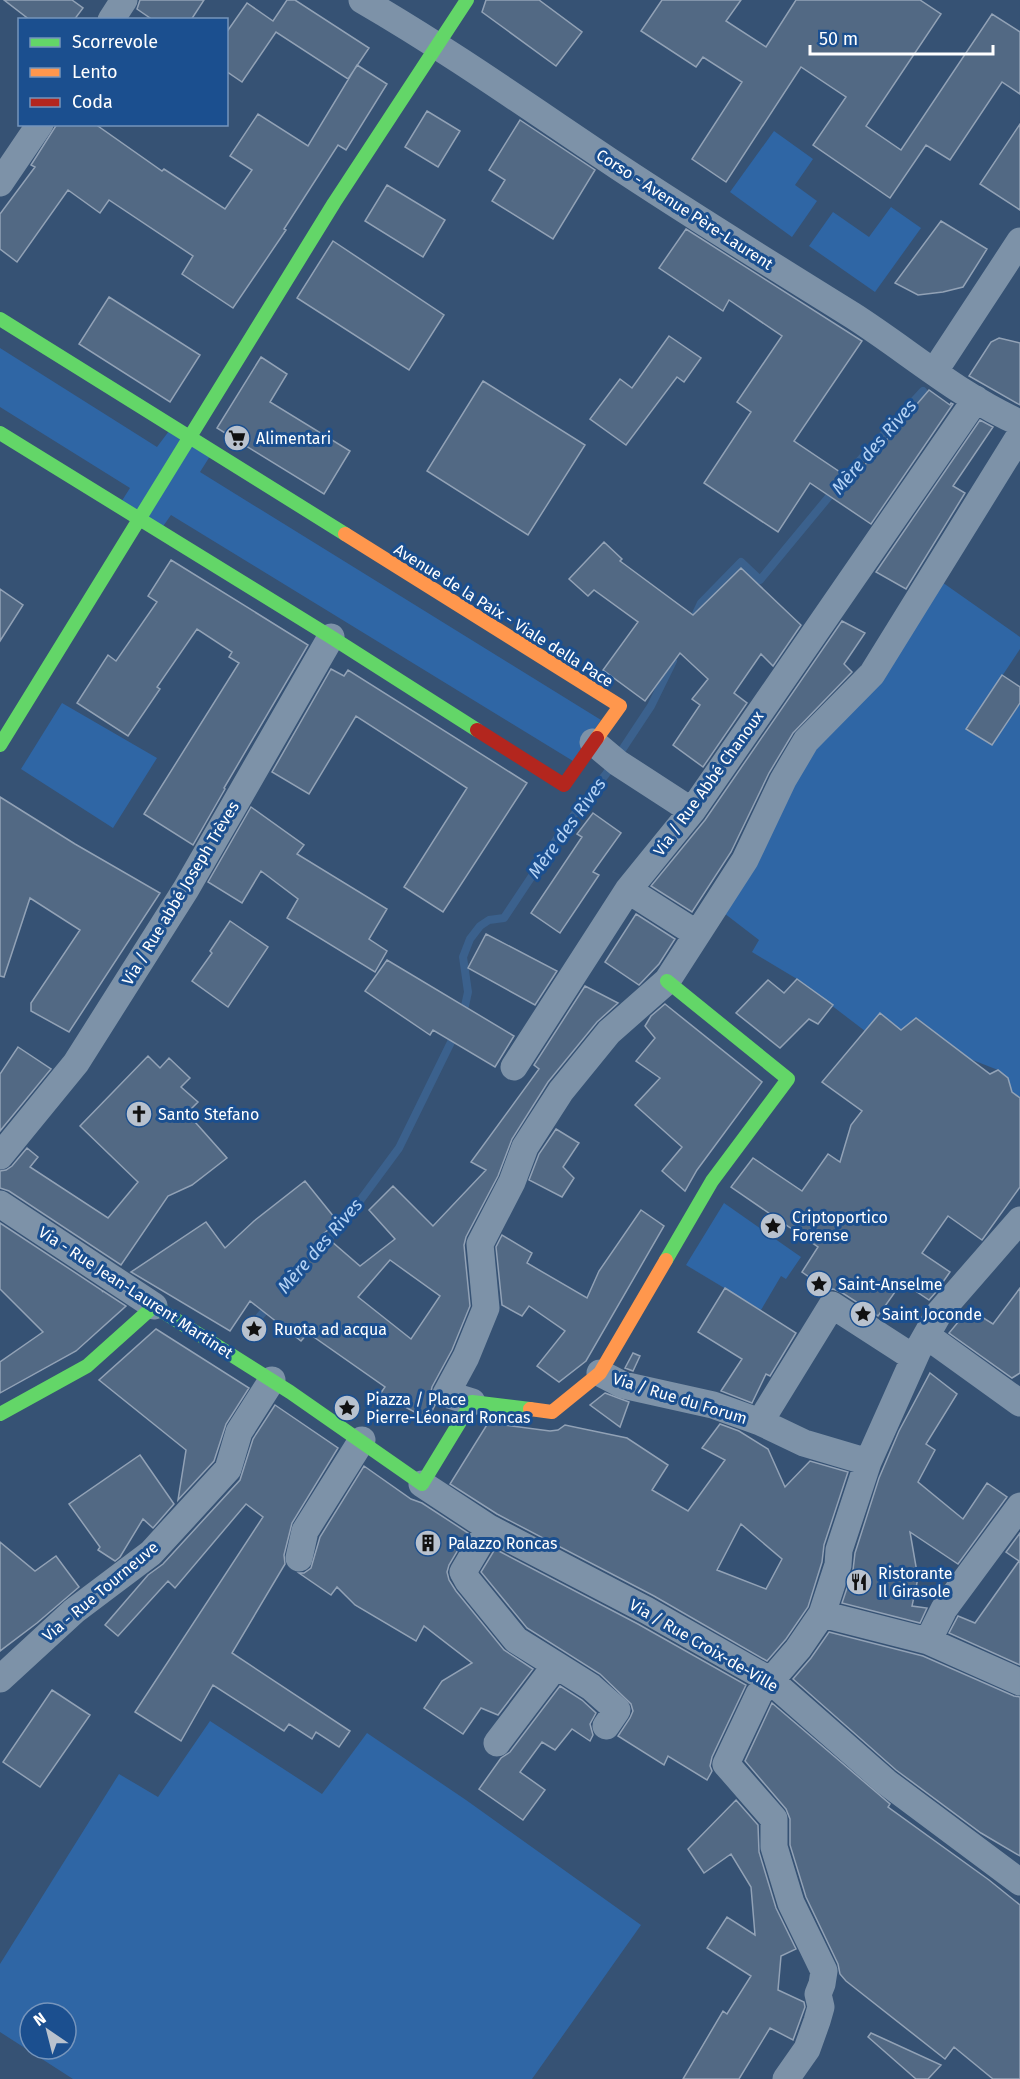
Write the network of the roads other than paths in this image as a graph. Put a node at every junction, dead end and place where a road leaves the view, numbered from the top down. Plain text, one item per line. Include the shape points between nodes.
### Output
1 (124, 0) edge
2 (362, 0) edge
3 (467, 0) edge
4 (112, 18) edge
5 (436, 45) junction
6 (39, 126) edge
7 (0, 183) edge
8 (1020, 241) edge
9 (0, 319) edge
10 (934, 372) junction
11 (976, 399) junction
12 (1020, 423) edge
13 (0, 433) edge
14 (1020, 435) edge
15 (190, 439) junction
16 (140, 520) junction
17 (331, 637) junction
18 (0, 745) edge
19 (607, 754) junction
20 (692, 811) junction
21 (628, 890) junction
22 (697, 934) junction
23 (667, 981) junction
24 (514, 1067) dead end
25 (7, 1148) edge
26 (0, 1204) edge
27 (1020, 1220) edge
28 (154, 1306) junction
29 (920, 1347) junction
30 (600, 1373) junction
31 (272, 1380) junction
32 (472, 1402) junction
33 (1020, 1403) edge
34 (0, 1414) edge
35 (760, 1422) junction
36 (362, 1440) junction
37 (868, 1462) junction
38 (422, 1484) junction
39 (1020, 1506) edge
40 (489, 1528) junction
41 (298, 1558) dead end
42 (822, 1614) junction
43 (928, 1641) junction
44 (556, 1665) junction
45 (0, 1679) edge
46 (771, 1681) junction
47 (1020, 1682) edge
48 (606, 1726) dead end
49 (497, 1743) dead end
50 (1020, 1882) edge
51 (786, 2079) edge

1 - 4 street
2 - 5 street, Corso - Avenue Père-Laurent
3 - 5 street
5 - 10 street, Corso - Avenue Père-Laurent
5 - 15 street via 334,202
6 - 7 street
8 - 10 street
9 - 15 street, Avenue de la Paix - Viale della Pace
10 - 11 street, Corso - Avenue Père-Laurent
11 - 12 street, Corso - Avenue Père-Laurent
11 - 20 street, Via / Rue Abbé Chanoux
13 - 16 street, Avenue de la Paix - Viale della Pace
14 - 22 street via 872,674 806,741 745,860
15 - 16 street
15 - 19 street, Avenue de la Paix - Viale della Pace via 620,706
16 - 17 street, Avenue de la Paix - Viale della Pace
16 - 18 street
17 - 19 street, Avenue de la Paix - Viale della Pace via 564,785
17 - 25 street, Via / Rue abbé Joseph Trèves via 186,889 82,1053
19 - 20 street
20 - 21 street, Via / Rue Abbé Chanoux
21 - 22 street
21 - 24 street, Via / Rue Abbé Chanoux
22 - 23 street
23 - 30 street via 788,1079 712,1181
23 - 32 street via 609,1032 561,1091 525,1147 480,1244 486,1308 446,1394
26 - 28 street, Via - Rue Jean-Laurent Martinet
27 - 29 street via 939,1313
28 - 31 street, Via - Rue Jean-Laurent Martinet
28 - 34 street via 87,1366
29 - 33 street
29 - 35 street via 832,1305
29 - 37 street
30 - 32 street via 552,1412
30 - 35 street, Via / Rue du Forum via 623,1384 713,1405
31 - 36 street, Via - Rue Jean-Laurent Martinet
31 - 45 street, Via - Rue Tourneuve via 239,1432 228,1469 151,1553 74,1611
32 - 38 street
35 - 37 street, Via / Rue du Forum via 804,1443
36 - 38 street, Via - Rue Jean-Laurent Martinet
36 - 41 street via 306,1531
37 - 42 street
38 - 40 street, Via / Rue Croix-de-Ville
39 - 43 street via 944,1609
40 - 44 street via 464,1572 468,1581 516,1640
40 - 46 street, Via / Rue Croix-de-Ville
42 - 43 street
42 - 46 street
43 - 47 street
44 - 48 street via 591,1687 616,1710
44 - 49 street
46 - 50 street, Via / Rue Croix-de-Ville via 886,1782
46 - 51 street via 759,1694 726,1764 774,1819 774,1847 791,1903 824,1971 814,2031 807,2049

